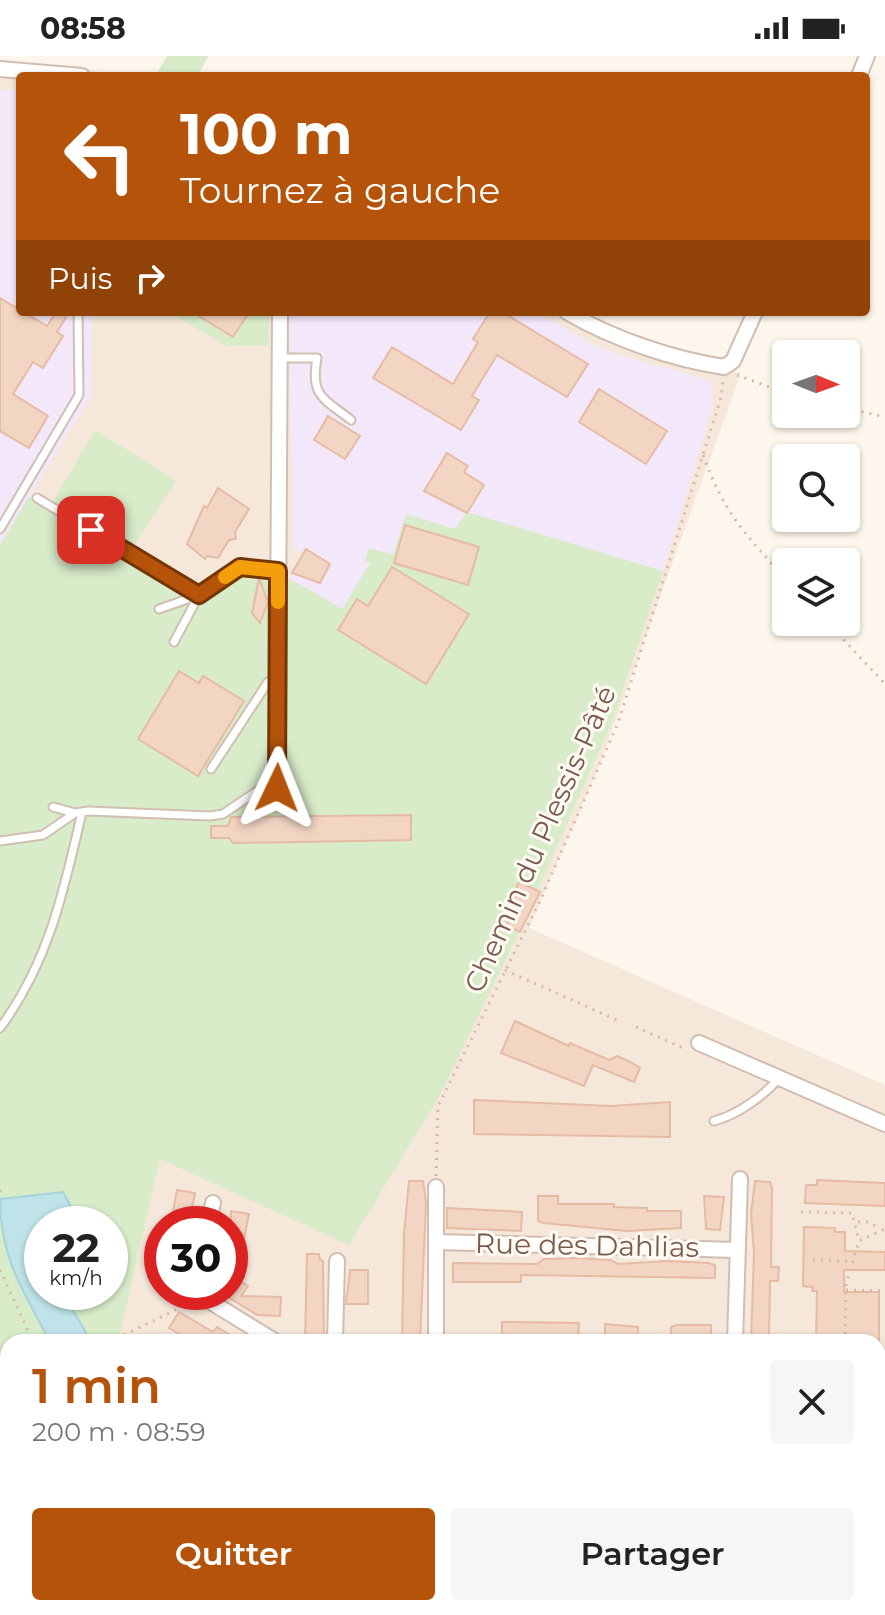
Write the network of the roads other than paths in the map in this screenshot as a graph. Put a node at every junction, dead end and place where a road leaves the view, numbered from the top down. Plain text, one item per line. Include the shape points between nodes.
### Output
1 (0, 69) edge
2 (35, 72) edge
3 (78, 316) edge
4 (280, 316) edge
5 (575, 316) edge
6 (753, 316) edge
7 (279, 358) junction
8 (351, 420) dead end
9 (37, 498) dead end
10 (0, 529) edge
11 (278, 571) junction
12 (199, 595) junction
13 (159, 609) dead end
14 (174, 642) dead end
15 (279, 674) junction
16 (211, 769) dead end
17 (277, 783) joint
18 (53, 807) dead end
19 (79, 813) junction
20 (0, 841) edge
21 (0, 1028) edge
22 (699, 1043) dead end
23 (779, 1078) junction
24 (714, 1121) dead end
25 (885, 1124) edge
26 (740, 1179) dead end
27 (436, 1187) road end
28 (213, 1203) dead end
29 (212, 1206) edge
30 (437, 1242) junction
31 (738, 1250) junction
32 (337, 1261) dead end
33 (225, 1310) edge
34 (263, 1334) edge
35 (335, 1334) edge
36 (436, 1334) edge
37 (735, 1334) edge

1 - 2 street
3 - 10 lane via 79,395
4 - 7 street
5 - 6 street via 607,332 724,367 730,366
7 - 8 lane via 317,358 313,379 318,394
7 - 11 street
9 - 12 lane
11 - 12 lane via 240,567
11 - 15 street
12 - 13 lane
12 - 14 lane
15 - 16 lane via 268,682
15 - 17 street
17 - 19 lane via 223,814
18 - 19 lane
19 - 20 lane via 43,835
19 - 21 lane via 60,910 37,971
22 - 23 street
23 - 24 lane via 726,1118
23 - 25 street
26 - 31 street
27 - 30 street
28 - 29 street
30 - 31 street, Rue des Dahlias
30 - 36 street
31 - 37 street
32 - 35 street
33 - 34 street

